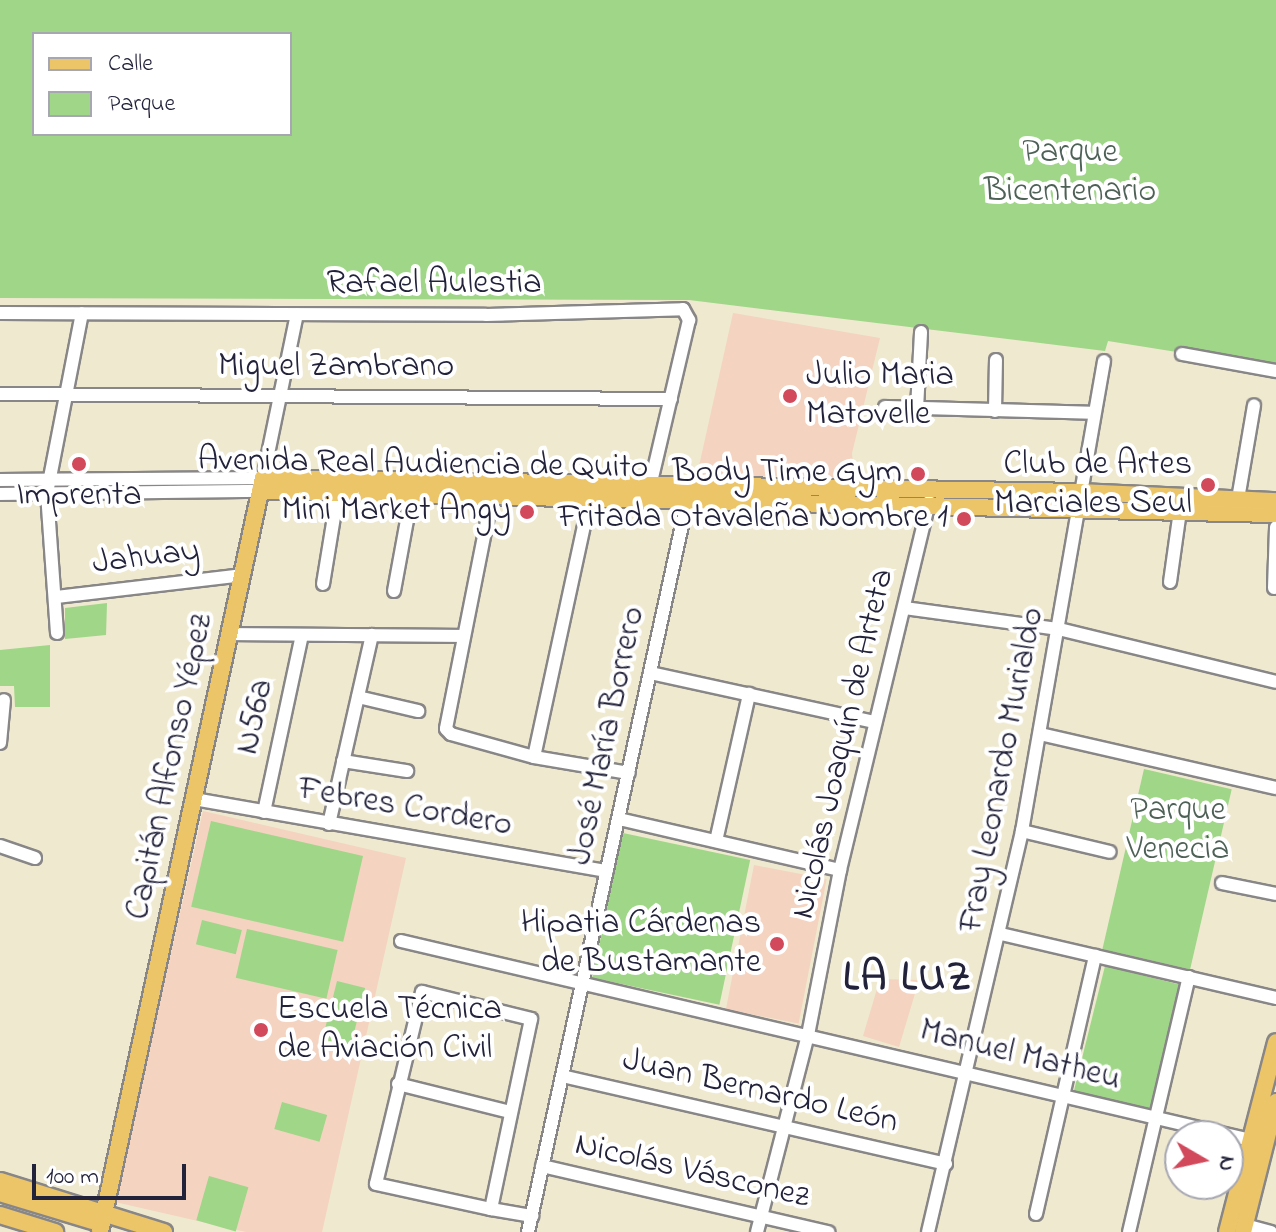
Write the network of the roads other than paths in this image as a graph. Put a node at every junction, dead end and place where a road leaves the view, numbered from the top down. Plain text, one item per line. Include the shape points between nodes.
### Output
1 (0, 313) edge
2 (82, 313) junction
3 (297, 314) junction
4 (921, 332) dead end
5 (1182, 354) dead end
6 (996, 360) dead end
7 (1104, 361) dead end
8 (1276, 371) edge
9 (0, 394) edge
10 (68, 395) junction
11 (280, 396) junction
12 (671, 399) junction
13 (1254, 405) dead end
14 (885, 407) dead end
15 (917, 409) junction
16 (995, 411) junction
17 (1094, 413) junction
18 (0, 480) edge
19 (262, 485) junction
20 (48, 486) junction
21 (650, 486) junction
22 (338, 492) junction
23 (412, 493) junction
24 (689, 493) junction
25 (0, 494) edge
26 (492, 496) junction
27 (590, 497) junction
28 (1081, 499) junction
29 (1238, 499) junction
30 (1276, 501) edge
31 (929, 502) junction
32 (1180, 511) junction
33 (1276, 514) edge
34 (1276, 527) edge
35 (242, 575) junction
36 (1170, 582) dead end
37 (323, 584) dead end
38 (1274, 588) edge
39 (394, 591) dead end
40 (56, 597) junction
41 (905, 608) junction
42 (1059, 629) junction
43 (57, 633) dead end
44 (230, 634) junction
45 (302, 635) junction
46 (372, 635) junction
47 (463, 636) junction
48 (650, 673) junction
49 (1276, 682) edge
50 (749, 694) junction
51 (358, 697) junction
52 (4, 700) dead end
53 (418, 711) dead end
54 (875, 722) junction
55 (1040, 734) junction
56 (0, 743) edge
57 (534, 757) junction
58 (343, 761) junction
59 (407, 771) dead end
60 (629, 773) junction
61 (1276, 788) edge
62 (194, 799) junction
63 (264, 812) junction
64 (619, 819) junction
65 (329, 824) junction
66 (1022, 831) junction
67 (716, 841) junction
68 (0, 846) edge
69 (1110, 852) dead end
70 (35, 858) dead end
71 (840, 870) junction
72 (607, 871) junction
73 (1222, 883) dead end
74 (1276, 894) edge
75 (1001, 934) junction
76 (401, 941) dead end
77 (1095, 956) junction
78 (1189, 977) junction
79 (582, 987) junction
80 (1276, 998) edge
81 (808, 1035) junction
82 (1276, 1042) edge
83 (967, 1071) junction
84 (562, 1076) junction
85 (398, 1084) junction
86 (1271, 1084) edge
87 (1064, 1095) junction
88 (1276, 1102) edge
89 (510, 1112) junction
90 (1157, 1118) junction
91 (784, 1127) junction
92 (1264, 1142) edge
93 (946, 1164) junction
94 (542, 1166) junction
95 (0, 1181) edge
96 (0, 1193) edge
97 (1243, 1202) junction
98 (0, 1204) edge
99 (491, 1209) junction
100 (1036, 1214) dead end
101 (0, 1215) edge
102 (532, 1216) junction
103 (761, 1216) junction
104 (100, 1225) edge
105 (1244, 1228) edge
106 (55, 1232) edge
107 (128, 1232) edge
108 (164, 1232) edge
109 (528, 1232) edge
110 (757, 1232) edge
111 (828, 1232) edge
112 (928, 1232) edge
113 (1129, 1232) edge
114 (1227, 1232) edge
115 (1271, 1232) edge

1 - 2 street, Rafael Aulestia
2 - 3 street, Rafael Aulestia
2 - 10 street
3 - 11 street, Capitán Alfonso Yépez
3 - 12 street, Rafael Aulestia via 683,309 689,320
4 - 15 street
5 - 8 street
6 - 16 street
7 - 17 street, Fray Leonardo Murialdo
9 - 10 street, Miguel Zambrano
10 - 11 street, Miguel Zambrano
10 - 20 street
11 - 12 street, Miguel Zambrano
11 - 19 street, Capitán Alfonso Yépez
12 - 21 street, Rafael Aulestia
13 - 29 street
14 - 15 street
15 - 16 street
16 - 17 street
17 - 28 street, Fray Leonardo Murialdo
18 - 20 street, Avenida Real Audiencia de Quito
19 - 20 street, Avenida Real Audiencia de Quito
19 - 21 main road, Avenida Real Audiencia de Quito
19 - 22 main road, Avenida Real Audiencia de Quito
19 - 35 main road, Capitán Alfonso Yépez
20 - 25 street, Avenida Real Audiencia de Quito
20 - 40 street
21 - 24 main road, Avenida Real Audiencia de Quito
22 - 23 main road, Avenida Real Audiencia de Quito
22 - 37 street
23 - 26 main road, Avenida Real Audiencia de Quito
23 - 39 street
24 - 27 main road, Avenida Real Audiencia de Quito
24 - 28 main road, Avenida Real Audiencia de Quito
24 - 31 main road, Avenida Real Audiencia de Quito
24 - 48 street, José María Borrero
26 - 27 main road, Avenida Real Audiencia de Quito
26 - 47 street
27 - 57 street
28 - 29 main road, Avenida Real Audiencia de Quito
28 - 31 main road, Avenida Real Audiencia de Quito
28 - 32 main road, Avenida Real Audiencia de Quito
28 - 42 street, Fray Leonardo Murialdo
29 - 30 main road, Avenida Real Audiencia de Quito
31 - 41 street, Nicolás Joaquín de Arteta
32 - 33 main road, Avenida Real Audiencia de Quito
32 - 36 street
34 - 38 street
35 - 40 street, Jahuay
35 - 44 main road, Capitán Alfonso Yépez
40 - 43 street
41 - 42 street
41 - 54 street, Nicolás Joaquín de Arteta
42 - 49 street
42 - 55 street, Fray Leonardo Murialdo
44 - 45 street
44 - 62 main road, Capitán Alfonso Yépez
45 - 46 street
45 - 63 street, N56a
46 - 47 street
46 - 51 street
47 - 57 street via 446,729
48 - 50 street
48 - 60 street, José María Borrero
50 - 54 street
50 - 67 street
51 - 53 street
51 - 58 street
52 - 56 street
54 - 71 street, Nicolás Joaquín de Arteta
55 - 61 street
55 - 66 street, Fray Leonardo Murialdo
57 - 60 street
58 - 59 street
58 - 65 street
60 - 64 street, José María Borrero
62 - 63 street, Febres Cordero
62 - 104 main road, Capitán Alfonso Yépez
63 - 65 street, Febres Cordero
64 - 67 street
64 - 72 street, José María Borrero
65 - 72 street, Febres Cordero
66 - 69 street
66 - 75 street, Fray Leonardo Murialdo
67 - 71 street
68 - 70 street
71 - 81 street, Nicolás Joaquín de Arteta
72 - 79 street, José María Borrero
73 - 74 street
75 - 77 street
75 - 83 street, Fray Leonardo Murialdo
76 - 79 street, Manuel Matheu
77 - 78 street
77 - 87 street
78 - 80 street
78 - 90 street
79 - 81 street, Manuel Matheu
79 - 84 street, José María Borrero
81 - 83 street, Manuel Matheu
81 - 91 street, Nicolás Joaquín de Arteta
82 - 86 main road
83 - 87 street, Manuel Matheu
83 - 93 street, Fray Leonardo Murialdo
84 - 91 street, Juan Bernardo León
84 - 94 street, José María Borrero
85 - 89 street
85 - 89 street via 420,993 528,1015 532,1025
85 - 99 street via 376,1184
86 - 92 main road
87 - 90 street, Manuel Matheu
87 - 100 street
88 - 92 main road
89 - 99 street
90 - 92 street, Manuel Matheu
90 - 113 street
91 - 93 street, Juan Bernardo León
91 - 103 street, Nicolás Joaquín de Arteta
92 - 97 main road
93 - 112 street, Fray Leonardo Murialdo
94 - 102 street, José María Borrero
94 - 103 street, Nicolás Vásconez
95 - 104 main road
96 - 104 main road
97 - 105 main road
97 - 114 main road
98 - 104 main road
99 - 102 street
101 - 106 main road
102 - 109 street, José María Borrero
103 - 110 street, Nicolás Joaquín de Arteta
103 - 111 street, Nicolás Vásconez
104 - 107 main road
104 - 108 main road
105 - 115 street

